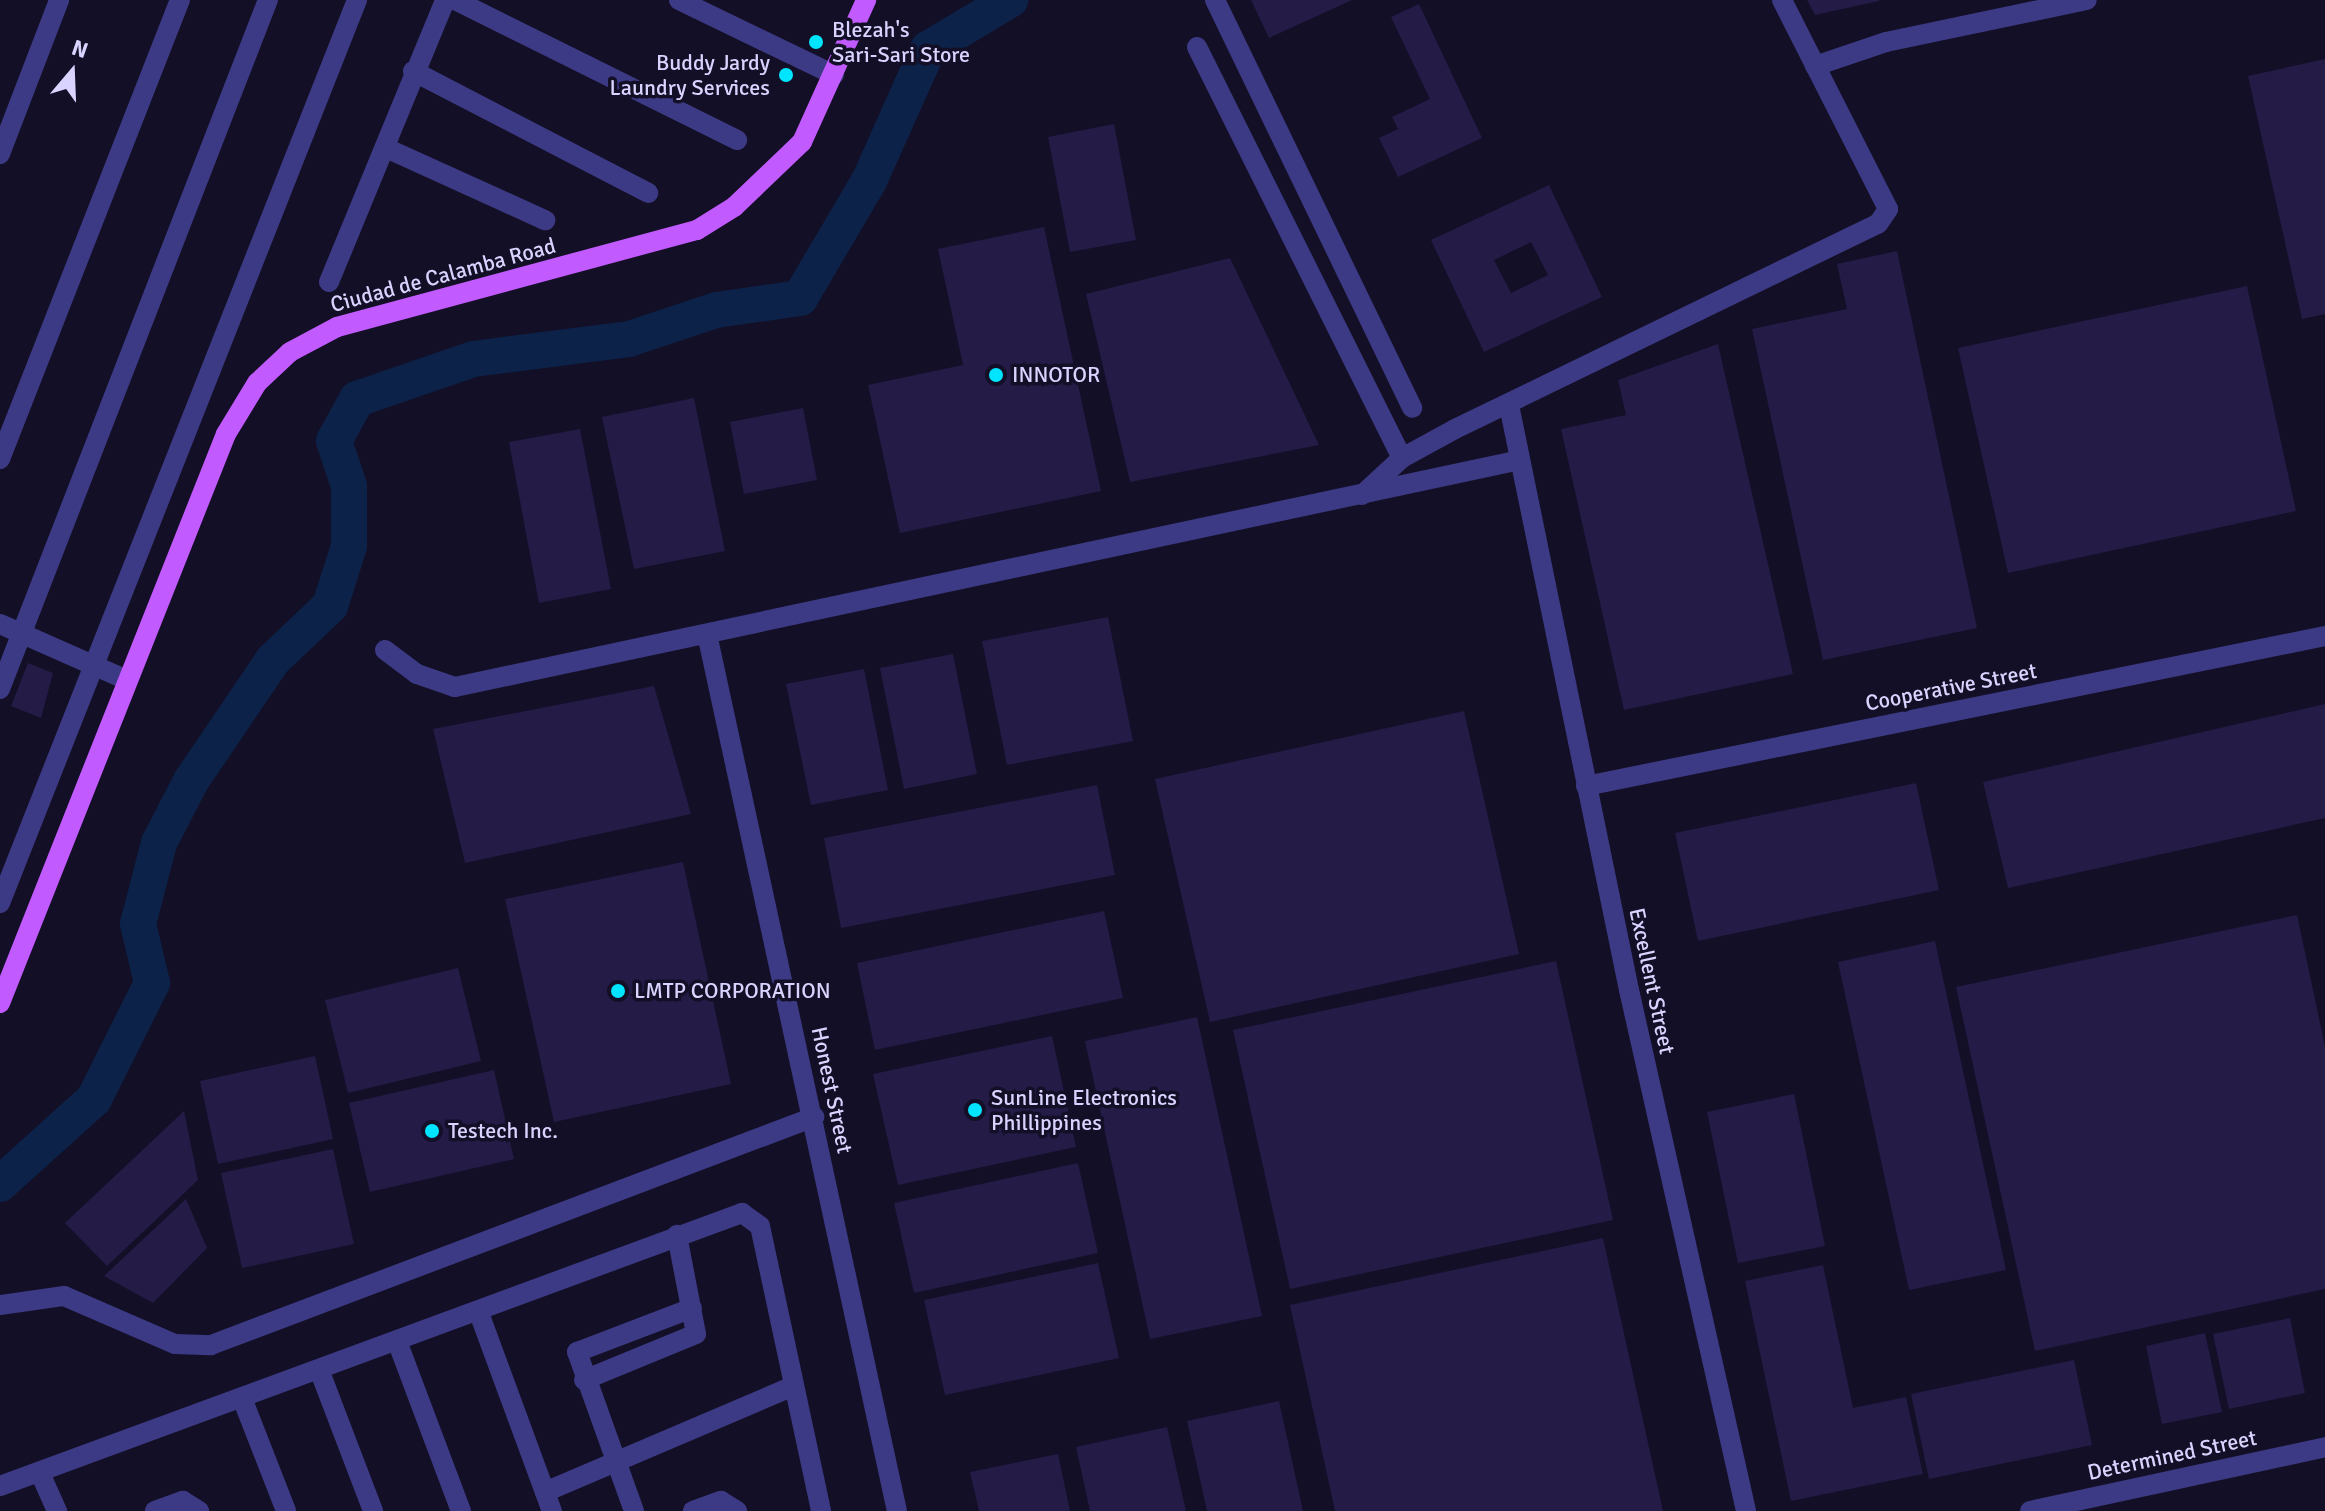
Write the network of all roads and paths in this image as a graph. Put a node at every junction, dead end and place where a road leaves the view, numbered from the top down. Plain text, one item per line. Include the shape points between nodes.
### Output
1 (59, 0) edge
2 (180, 0) edge
3 (268, 0) edge
4 (357, 0) edge
5 (445, 0) edge
6 (455, 0) edge
7 (679, 0) edge
8 (866, 0) edge
9 (1215, 0) edge
10 (1782, 0) edge
11 (2087, 0) edge
12 (1197, 47) dead end
13 (1815, 66) junction
14 (413, 71) junction
15 (834, 75) junction
16 (737, 140) dead end
17 (386, 148) junction
18 (0, 154) edge
19 (648, 193) dead end
20 (545, 220) dead end
21 (329, 282) dead end
22 (1509, 405) junction
23 (1412, 408) dead end
24 (1402, 458) junction
25 (0, 459) edge
26 (1520, 460) junction
27 (1362, 495) junction
28 (0, 624) edge
29 (22, 632) junction
30 (707, 634) junction
31 (2325, 636) edge
32 (385, 650) dead end
33 (89, 668) junction
34 (127, 680) junction
35 (0, 689) edge
36 (1586, 786) junction
37 (0, 903) edge
38 (0, 1003) edge
39 (814, 1117) junction
40 (677, 1235) junction
41 (0, 1305) edge
42 (692, 1308) junction
43 (479, 1313) junction
44 (397, 1341) junction
45 (320, 1372) junction
46 (584, 1380) junction
47 (793, 1386) junction
48 (242, 1398) junction
49 (2325, 1447) edge
50 (615, 1464) junction
51 (40, 1473) junction
52 (0, 1486) edge
53 (548, 1502) edge
54 (57, 1511) edge
55 (155, 1511) edge
56 (199, 1511) edge
57 (286, 1511) edge
58 (373, 1511) edge
59 (461, 1511) edge
60 (634, 1511) edge
61 (693, 1511) edge
62 (737, 1511) edge
63 (821, 1511) edge
64 (897, 1511) edge
65 (1746, 1511) edge
66 (2030, 1511) edge

1 - 18 street
2 - 25 street
3 - 29 street
4 - 33 street
5 - 14 street
6 - 16 street
7 - 15 street
8 - 15 main road, Ciudad de Calamba Road
9 - 23 street
10 - 13 street
11 - 13 street via 1886,42
12 - 24 street
13 - 22 street via 1888,209 1878,224
14 - 17 street
14 - 19 street
15 - 34 main road, Ciudad de Calamba Road via 813,125 785,162 697,230 337,327 272,367 226,434
17 - 20 street
17 - 21 street
22 - 24 street
22 - 26 street, Excellent Street
24 - 27 street
26 - 27 street
26 - 36 street, Excellent Street
27 - 30 street
28 - 29 street
29 - 33 street
29 - 35 street
30 - 32 street via 455,687 417,674
30 - 39 street, Honest Street
31 - 36 street, Cooperative Street
33 - 34 street
33 - 37 street
34 - 38 main road, Ciudad de Calamba Road
36 - 65 street, Excellent Street
39 - 41 street via 211,1345 175,1344 64,1296
39 - 64 street, Honest Street
40 - 42 street
40 - 43 street
40 - 47 street via 753,1216
42 - 46 street via 696,1334 690,1339
42 - 46 street via 583,1346 576,1361
43 - 44 street
43 - 53 street
44 - 45 street
44 - 59 street
45 - 48 street
45 - 58 street
46 - 50 street
47 - 50 street
47 - 63 street
48 - 51 street
48 - 57 street
49 - 66 street, Determined Street
50 - 53 street
50 - 60 street
51 - 52 street
51 - 54 street
55 - 56 street via 183,1501
61 - 62 street via 721,1501

